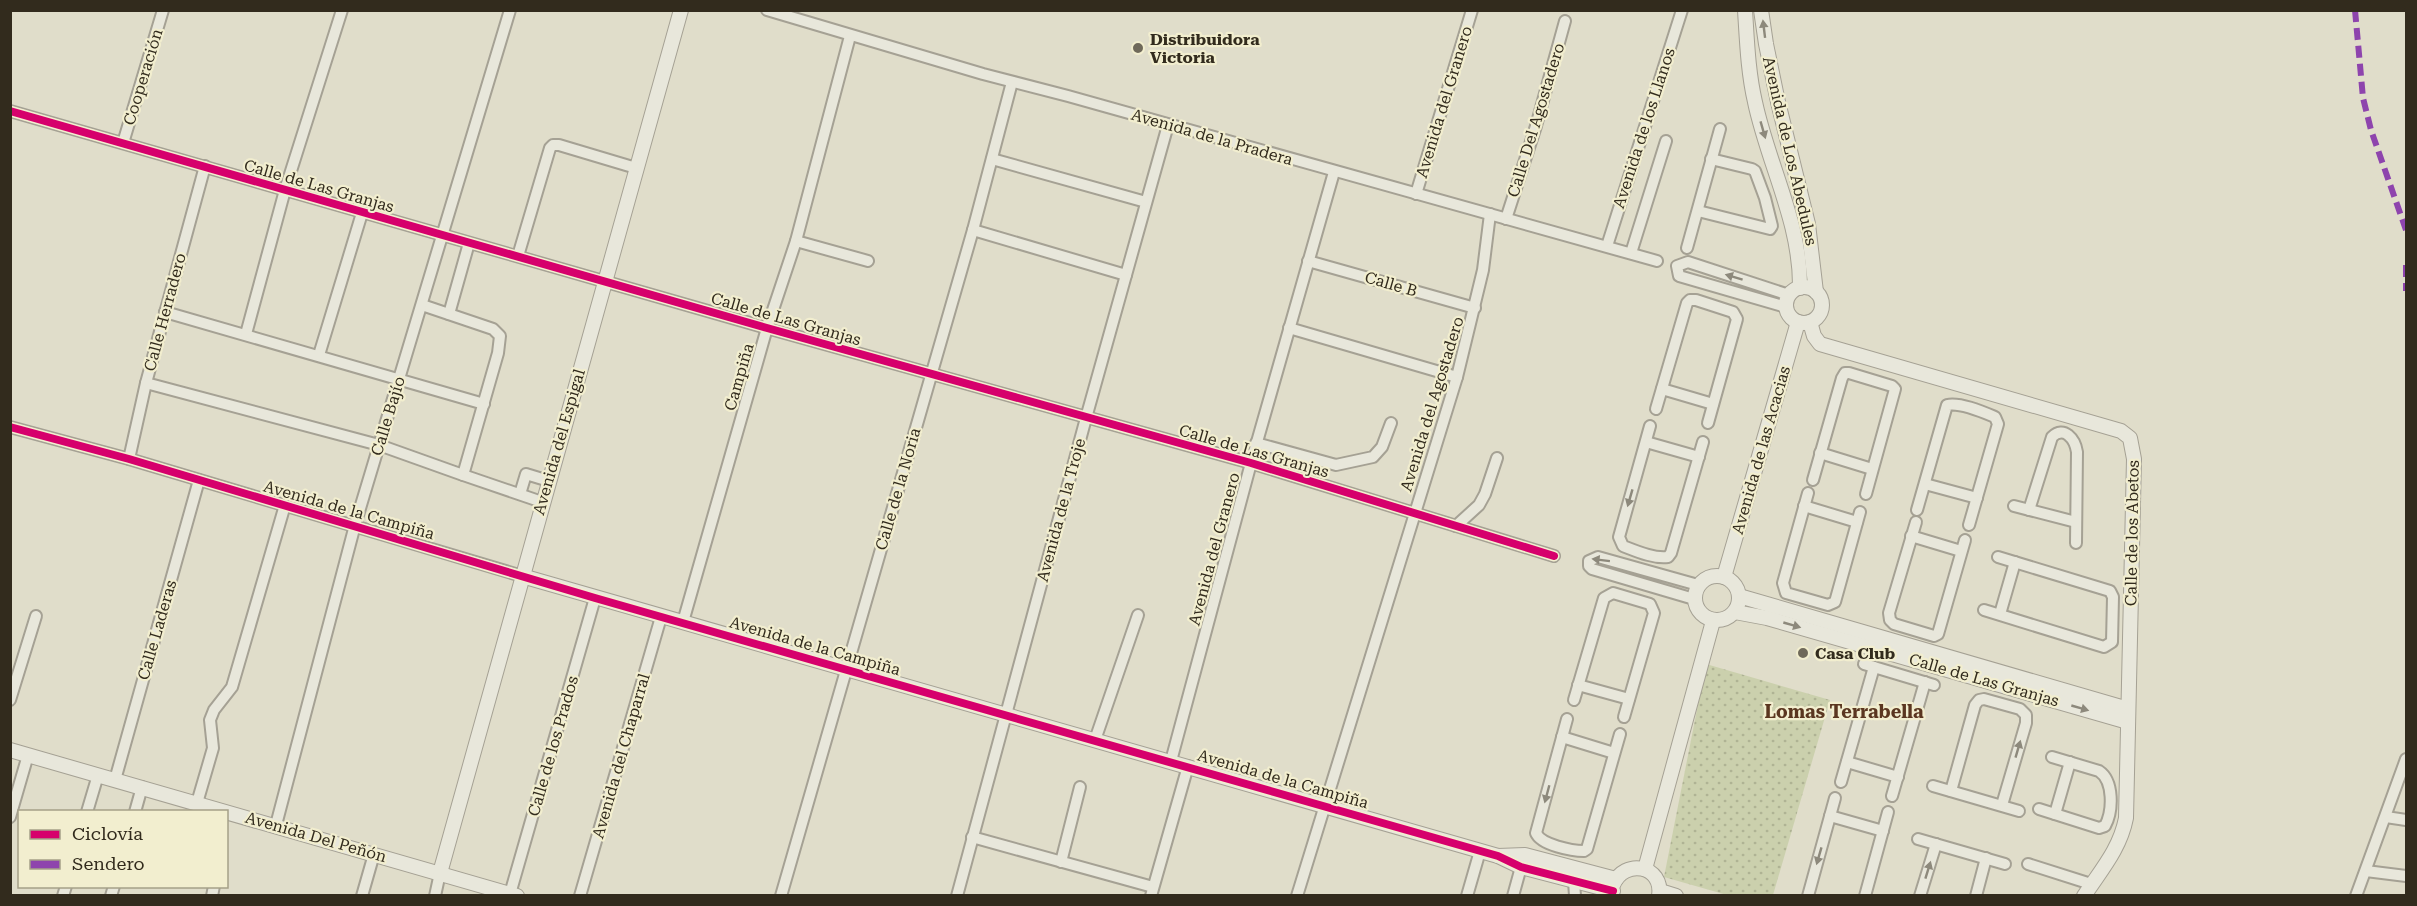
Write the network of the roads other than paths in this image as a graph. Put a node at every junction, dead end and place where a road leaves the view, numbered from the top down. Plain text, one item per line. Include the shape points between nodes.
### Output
1 (163, 10) edge
2 (342, 10) edge
3 (510, 10) edge
4 (681, 10) edge
5 (767, 10) edge
6 (1472, 10) edge
7 (1682, 10) edge
8 (1745, 10) edge
9 (1761, 10) edge
10 (1565, 21) dead end
11 (850, 36) junction
12 (1012, 81) junction
13 (1753, 92) junction
14 (1776, 95) junction
15 (1756, 107) junction
16 (10, 111) edge
17 (1168, 125) junction
18 (1720, 129) dead end
19 (1666, 141) dead end
20 (123, 143) junction
21 (992, 159) junction
22 (1712, 159) junction
23 (205, 166) junction
24 (636, 168) junction
25 (1334, 172) junction
26 (285, 190) junction
27 (1416, 194) junction
28 (1782, 194) junction
29 (1765, 198) junction
30 (1146, 202) junction
31 (1698, 211) junction
32 (362, 213) junction
33 (1490, 214) junction
34 (1506, 219) junction
35 (973, 230) junction
36 (443, 235) junction
37 (796, 241) junction
38 (470, 243) junction
39 (1607, 246) junction
40 (1687, 249) dead end
41 (1631, 253) junction
42 (518, 256) junction
43 (868, 261) dead end
44 (1308, 261) junction
45 (1657, 261) dead end
46 (1126, 275) junction
47 (605, 280) junction
48 (1718, 287) junction
49 (1816, 292) junction
50 (1792, 296) junction
51 (422, 305) junction
52 (1713, 305) junction
53 (1475, 308) junction
54 (165, 312) junction
55 (449, 314) junction
56 (1804, 322) junction
57 (767, 328) junction
58 (1289, 328) junction
59 (246, 334) junction
60 (319, 355) junction
61 (1879, 362) junction
62 (931, 373) junction
63 (1457, 376) junction
64 (399, 378) junction
65 (1873, 380) junction
66 (146, 383) junction
67 (1662, 389) junction
68 (1982, 392) junction
69 (484, 404) junction
70 (1713, 404) junction
71 (1656, 409) dead end
72 (1977, 411) junction
73 (2074, 417) junction
74 (1086, 418) junction
75 (1391, 423) dead end
76 (1708, 423) dead end
77 (1650, 426) dead end
78 (10, 427) edge
79 (2069, 435) junction
80 (1646, 442) junction
81 (1703, 442) dead end
82 (1256, 443) junction
83 (379, 445) junction
84 (1820, 453) junction
85 (1497, 458) dead end
86 (1699, 458) junction
87 (129, 459) junction
88 (1251, 464) junction
89 (1872, 470) junction
90 (463, 475) junction
91 (199, 480) junction
92 (1813, 480) dead end
93 (549, 481) junction
94 (1925, 484) junction
95 (1808, 493) dead end
96 (520, 494) junction
97 (1866, 494) dead end
98 (1977, 498) junction
99 (542, 502) junction
100 (285, 505) junction
101 (1804, 506) junction
102 (2014, 506) dead end
103 (1917, 510) dead end
104 (2029, 510) junction
105 (1414, 512) junction
106 (1916, 522) dead end
107 (2076, 522) junction
108 (355, 525) junction
109 (1969, 525) dead end
110 (1456, 526) junction
111 (1911, 536) junction
112 (2076, 543) dead end
113 (1641, 552) junction
114 (1554, 556) dead end
115 (1998, 557) dead end
116 (2015, 562) junction
117 (1636, 568) junction
118 (522, 576) junction
119 (1724, 577) junction
120 (1633, 581) junction
121 (1698, 585) junction
122 (1739, 596) junction
123 (596, 598) junction
124 (1628, 598) junction
125 (1694, 599) junction
126 (1807, 599) junction
127 (1984, 610) dead end
128 (1735, 612) junction
129 (2000, 614) junction
130 (1138, 615) dead end
131 (1803, 615) junction
132 (36, 616) dead end
133 (662, 617) junction
134 (2112, 620) junction
135 (1713, 621) junction
136 (683, 622) junction
137 (2130, 622) junction
138 (1912, 630) junction
139 (1905, 652) junction
140 (845, 669) junction
141 (1898, 674) junction
142 (1578, 685) junction
143 (2008, 687) junction
144 (1629, 699) junction
145 (10, 700) edge
146 (1574, 700) dead end
147 (2003, 704) junction
148 (1005, 715) junction
149 (2128, 716) junction
150 (1624, 717) dead end
151 (1567, 719) dead end
152 (1620, 734) dead end
153 (1562, 737) junction
154 (1095, 740) junction
155 (10, 750) edge
156 (1614, 753) junction
157 (28, 755) junction
158 (2052, 757) dead end
159 (1171, 761) junction
160 (1847, 762) junction
161 (2070, 762) junction
162 (2406, 763) edge
163 (1188, 766) junction
164 (98, 775) junction
165 (1898, 777) junction
166 (115, 780) junction
167 (1841, 782) dead end
168 (1933, 786) dead end
169 (1080, 787) dead end
170 (142, 788) junction
171 (1951, 791) junction
172 (1892, 796) dead end
173 (1835, 798) dead end
174 (2109, 800) junction
175 (2127, 801) junction
176 (197, 803) junction
177 (1325, 805) junction
178 (2002, 805) junction
179 (2040, 809) dead end
180 (88, 810) edge
181 (136, 810) edge
182 (222, 810) edge
183 (2019, 811) dead end
184 (228, 812) edge
185 (1888, 812) dead end
186 (2055, 814) junction
187 (1830, 816) junction
188 (10, 817) edge
189 (2386, 817) junction
190 (2406, 820) edge
191 (276, 825) junction
192 (1883, 831) junction
193 (972, 837) junction
194 (1918, 839) dead end
195 (1936, 844) junction
196 (1480, 851) junction
197 (374, 854) junction
198 (1498, 856) junction
199 (1986, 858) junction
200 (1061, 862) junction
201 (2005, 864) dead end
202 (2028, 864) dead end
203 (1539, 866) junction
204 (1521, 867) junction
205 (1645, 869) junction
206 (1571, 870) edge
207 (2366, 871) junction
208 (440, 873) junction
209 (2406, 876) edge
210 (1614, 889) edge
211 (2087, 890) edge
212 (1152, 891) edge
213 (1659, 893) edge
214 (514, 895) edge
215 (362, 896) edge
216 (435, 896) edge
217 (580, 896) edge
218 (781, 896) edge
219 (957, 896) edge
220 (1297, 896) edge
221 (1467, 896) edge
222 (1513, 896) edge
223 (1676, 896) edge
224 (1808, 896) edge
225 (1864, 896) edge
226 (1920, 896) edge
227 (1976, 896) edge
228 (2356, 896) edge

1 - 20 street, Cooperación
2 - 26 street
3 - 36 street, Calle Bajío
4 - 24 street, Avenida del Espigal
5 - 11 street, Avenida de la Pradera
6 - 27 street, Avenida del Granero
7 - 39 street, Avenida de los Llanos
8 - 13 street, Avenida de Los Abedules
14 -> 9 street, Avenida de Los Abedules
10 - 34 street, Calle Del Agostadero
11 - 12 street, Avenida de la Pradera
11 - 37 street, Campiña
12 - 17 street, Avenida de la Pradera
12 - 21 street, Calle de la Noria
13 - 14 street via 1763,88
13 - 15 street, Avenida de Los Abedules
14 - 15 street via 1767,107
14 - 49 street, Avenida de Los Abedules via 1808,224
15 -> 28 street, Avenida de Los Abedules
16 - 20 street, Calle de Las Granjas
17 - 25 street, Avenida de la Pradera
17 - 30 street, Avenida de la Troje
18 - 22 street
19 - 41 street
20 - 23 street, Calle de Las Granjas
21 - 30 street
21 - 35 street, Calle de la Noria
22 - 29 street via 1752,168
22 - 31 street
23 - 26 street, Calle de Las Granjas
23 - 54 street, Calle Herradero
24 - 42 street via 553,145
24 - 47 street, Avenida del Espigal
25 - 27 street, Avenida de la Pradera
25 - 44 street, Avenida del Granero
26 - 32 street, Calle de Las Granjas
26 - 59 street
27 - 33 street, Avenida de la Pradera
28 - 29 street
28 - 50 street, Avenida de Los Abedules via 1801,270
29 - 31 street via 1773,223 1770,229
30 - 46 street, Avenida de la Troje
31 - 40 street
32 - 36 street, Calle de Las Granjas
32 - 60 street
33 - 34 street, Avenida de la Pradera
33 - 53 street, Avenida del Agostadero
34 - 39 street, Avenida de la Pradera
35 - 46 street
35 - 62 street, Calle de la Noria
36 - 38 street, Calle de Las Granjas
36 - 51 street, Calle Bajío
37 - 43 street
37 - 57 street, Campiña
38 - 42 street, Calle de Las Granjas
38 - 55 street
39 - 41 street, Avenida de la Pradera
41 - 45 street, Avenida de la Pradera
42 - 47 street, Calle de Las Granjas
44 - 53 street, Calle B
44 - 58 street, Avenida del Granero
46 - 74 street, Avenida de la Troje
47 - 57 street, Calle de Las Granjas
47 - 93 street, Avenida del Espigal
48 - 50 street
50 -> 48 street via 1688,262 1677,266 1679,276
48 - 52 street
49 - 50 street via 1812,289
49 - 56 street via 1821,311
50 - 56 street via 1790,316
51 - 55 street
51 - 64 street, Calle Bajío
52 - 67 street via 1692,299 1687,303
52 - 70 street via 1733,312 1737,319
53 - 63 street, Avenida del Agostadero
54 - 59 street
54 - 66 street, Calle Herradero
55 - 69 street via 493,329 500,336
56 - 61 street, Calle de los Abetos via 1817,342
56 - 119 street, Avenida de las Acacias
57 - 62 street, Calle de Las Granjas
57 - 136 street, Campiña
58 - 63 street
58 - 82 street, Avenida del Granero
59 - 60 street
60 - 64 street
61 - 65 street
61 - 68 street, Calle de los Abetos
62 - 74 street, Calle de Las Granjas
62 - 140 street, Calle de la Noria
63 - 105 street, Avenida del Agostadero
64 - 69 street
64 - 83 street, Calle Bajío
65 - 84 street via 1844,375
65 - 89 street via 1892,386 1895,391
66 - 83 street
66 - 87 street, Calle Herradero
67 - 70 street
67 - 71 street
68 - 72 street
68 - 73 street, Calle de los Abetos
69 - 90 street
70 - 76 street
72 - 94 street via 1947,405
72 - 98 street via 1995,417 1998,424
73 - 79 street
73 - 137 street, Calle de los Abetos via 2121,431 2132,442
74 - 88 street, Calle de Las Granjas
74 - 148 street, Avenida de la Troje
75 - 82 street via 1382,447 1373,457 1336,465
77 - 80 street
78 - 87 street, Avenida de la Campiña
79 - 104 street via 2061,432 2052,437
79 - 107 street via 2077,452
80 - 86 street
80 -> 113 street via 1619,537 1623,546
81 - 86 street
82 - 88 street, Avenida del Granero
83 - 90 street
83 - 108 street, Calle Bajío
84 - 89 street
84 - 92 street
85 - 110 street via 1479,505
86 - 113 street via 1671,553 1662,558
87 - 91 street, Avenida de la Campiña
88 - 105 street, Calle de Las Granjas
88 - 159 street, Avenida del Granero
89 - 97 street
90 - 96 street
91 - 100 street, Avenida de la Campiña
91 - 166 street, Calle Laderas
93 - 96 street via 526,474
93 - 99 street, Avenida del Espigal
94 - 98 street
94 - 103 street
95 - 101 street
96 - 99 street
98 - 109 street
99 - 118 street, Avenida del Espigal
100 - 108 street, Avenida de la Campiña
100 - 176 street via 232,687 210,720 213,748
101 - 126 street via 1783,583 1786,593
101 - 126 street via 1858,517 1835,602 1828,605
102 - 104 street
104 - 107 street
105 - 110 street, Calle de Las Granjas
105 - 177 street, Avenida del Agostadero
106 - 111 street
107 - 112 street
108 - 118 street, Avenida de la Campiña
108 - 191 street, Calle Bajío
110 - 114 street, Calle de Las Granjas
111 - 138 street via 1889,613 1894,624
111 - 138 street via 1963,546 1941,630 1934,636
113 - 117 street
115 - 116 street
116 - 129 street
116 - 134 street via 2110,591
117 -> 120 street via 1598,557 1589,561 1592,569
117 - 121 street
118 - 123 street, Avenida de la Campiña
118 - 208 street, Avenida del Espigal
119 - 121 street via 1710,577
119 - 122 street via 1733,582
120 - 124 street
120 - 125 street
121 - 125 street
122 - 128 street
122 - 131 street, Calle de Las Granjas
123 - 133 street, Avenida de la Campiña
123 - 214 street, Calle de los Prados
124 - 142 street via 1613,593 1604,598
124 - 144 street via 1650,604 1654,613
125 - 135 street via 1700,613
126 - 131 street
127 - 129 street
128 - 135 street
128 -> 139 street, Calle de Las Granjas
129 - 134 street via 2104,647 2112,642
130 - 154 street
131 - 139 street, Calle de Las Granjas
132 - 145 street
133 - 136 street, Avenida de la Campiña
133 - 217 street, Avenida del Chaparral
134 - 137 street
135 - 205 street
136 - 140 street, Avenida de la Campiña
137 - 149 street, Calle de los Abetos
138 - 139 street
139 - 141 street
139 - 143 street, Calle de Las Granjas
139 - 149 street, Calle de Las Granjas
140 - 148 street, Avenida de la Campiña
140 - 218 street, Calle de la Noria
141 - 160 street via 1869,665
141 - 165 street via 1930,683
142 - 144 street
142 - 146 street
143 - 147 street
143 -> 149 street, Calle de Las Granjas
144 - 150 street
147 - 171 street via 1984,699 1974,705
178 -> 147 street via 2026,723 2026,715 2020,709
148 - 154 street, Avenida de la Campiña
148 - 193 street, Avenida de la Troje
149 - 175 street, Calle de los Abetos
151 - 153 street
152 - 156 street
153 - 156 street
153 -> 206 street via 1536,833
154 - 159 street, Avenida de la Campiña
155 - 157 street, Avenida Del Peñón
156 - 206 street via 1587,849
157 - 164 street, Avenida Del Peñón
157 - 188 street
158 - 161 street
159 - 163 street, Avenida de la Campiña
160 - 165 street
160 - 167 street
161 - 174 street via 2105,775 2110,784
161 - 186 street
162 - 189 street
163 - 177 street, Avenida de la Campiña
163 - 212 street
164 - 166 street, Avenida Del Peñón
164 - 180 street
165 - 172 street
166 - 170 street, Avenida Del Peñón
168 - 171 street
169 - 200 street
170 - 176 street, Avenida Del Peñón
170 - 181 street
171 - 178 street
173 - 187 street
174 - 175 street
174 - 186 street via 2108,820 2102,827
175 - 211 street, Calle de los Abetos via 2121,840
176 - 182 street, Avenida Del Peñón
177 - 196 street, Avenida de la Campiña
177 - 220 street
178 - 183 street
179 - 186 street
184 - 191 street, Avenida Del Peñón
185 - 192 street
187 - 192 street
187 -> 224 street
189 - 190 street
189 - 207 street
191 - 197 street, Avenida Del Peñón
192 - 225 street
193 - 200 street
193 - 219 street, Avenida de la Troje
194 - 195 street
195 - 199 street
226 -> 195 street
196 - 198 street, Avenida de la Campiña
196 - 221 street
197 - 208 street, Avenida Del Peñón
197 - 215 street
198 - 203 street, Avenida de la Campiña via 1513,854
198 - 204 street, Avenida de la Campiña
199 - 201 street
199 - 227 street
200 - 212 street
202 - 211 street
203 - 204 street, Avenida de la Campiña
203 - 206 street, Avenida de la Campiña
204 - 222 street
205 - 210 street via 1628,869
205 - 213 street via 1656,877
206 - 210 street, Avenida de la Campiña
206 - 210 street, Avenida de la Campiña
207 - 209 street
207 - 228 street
208 - 214 street, Avenida Del Peñón
208 - 216 street
213 - 223 street

